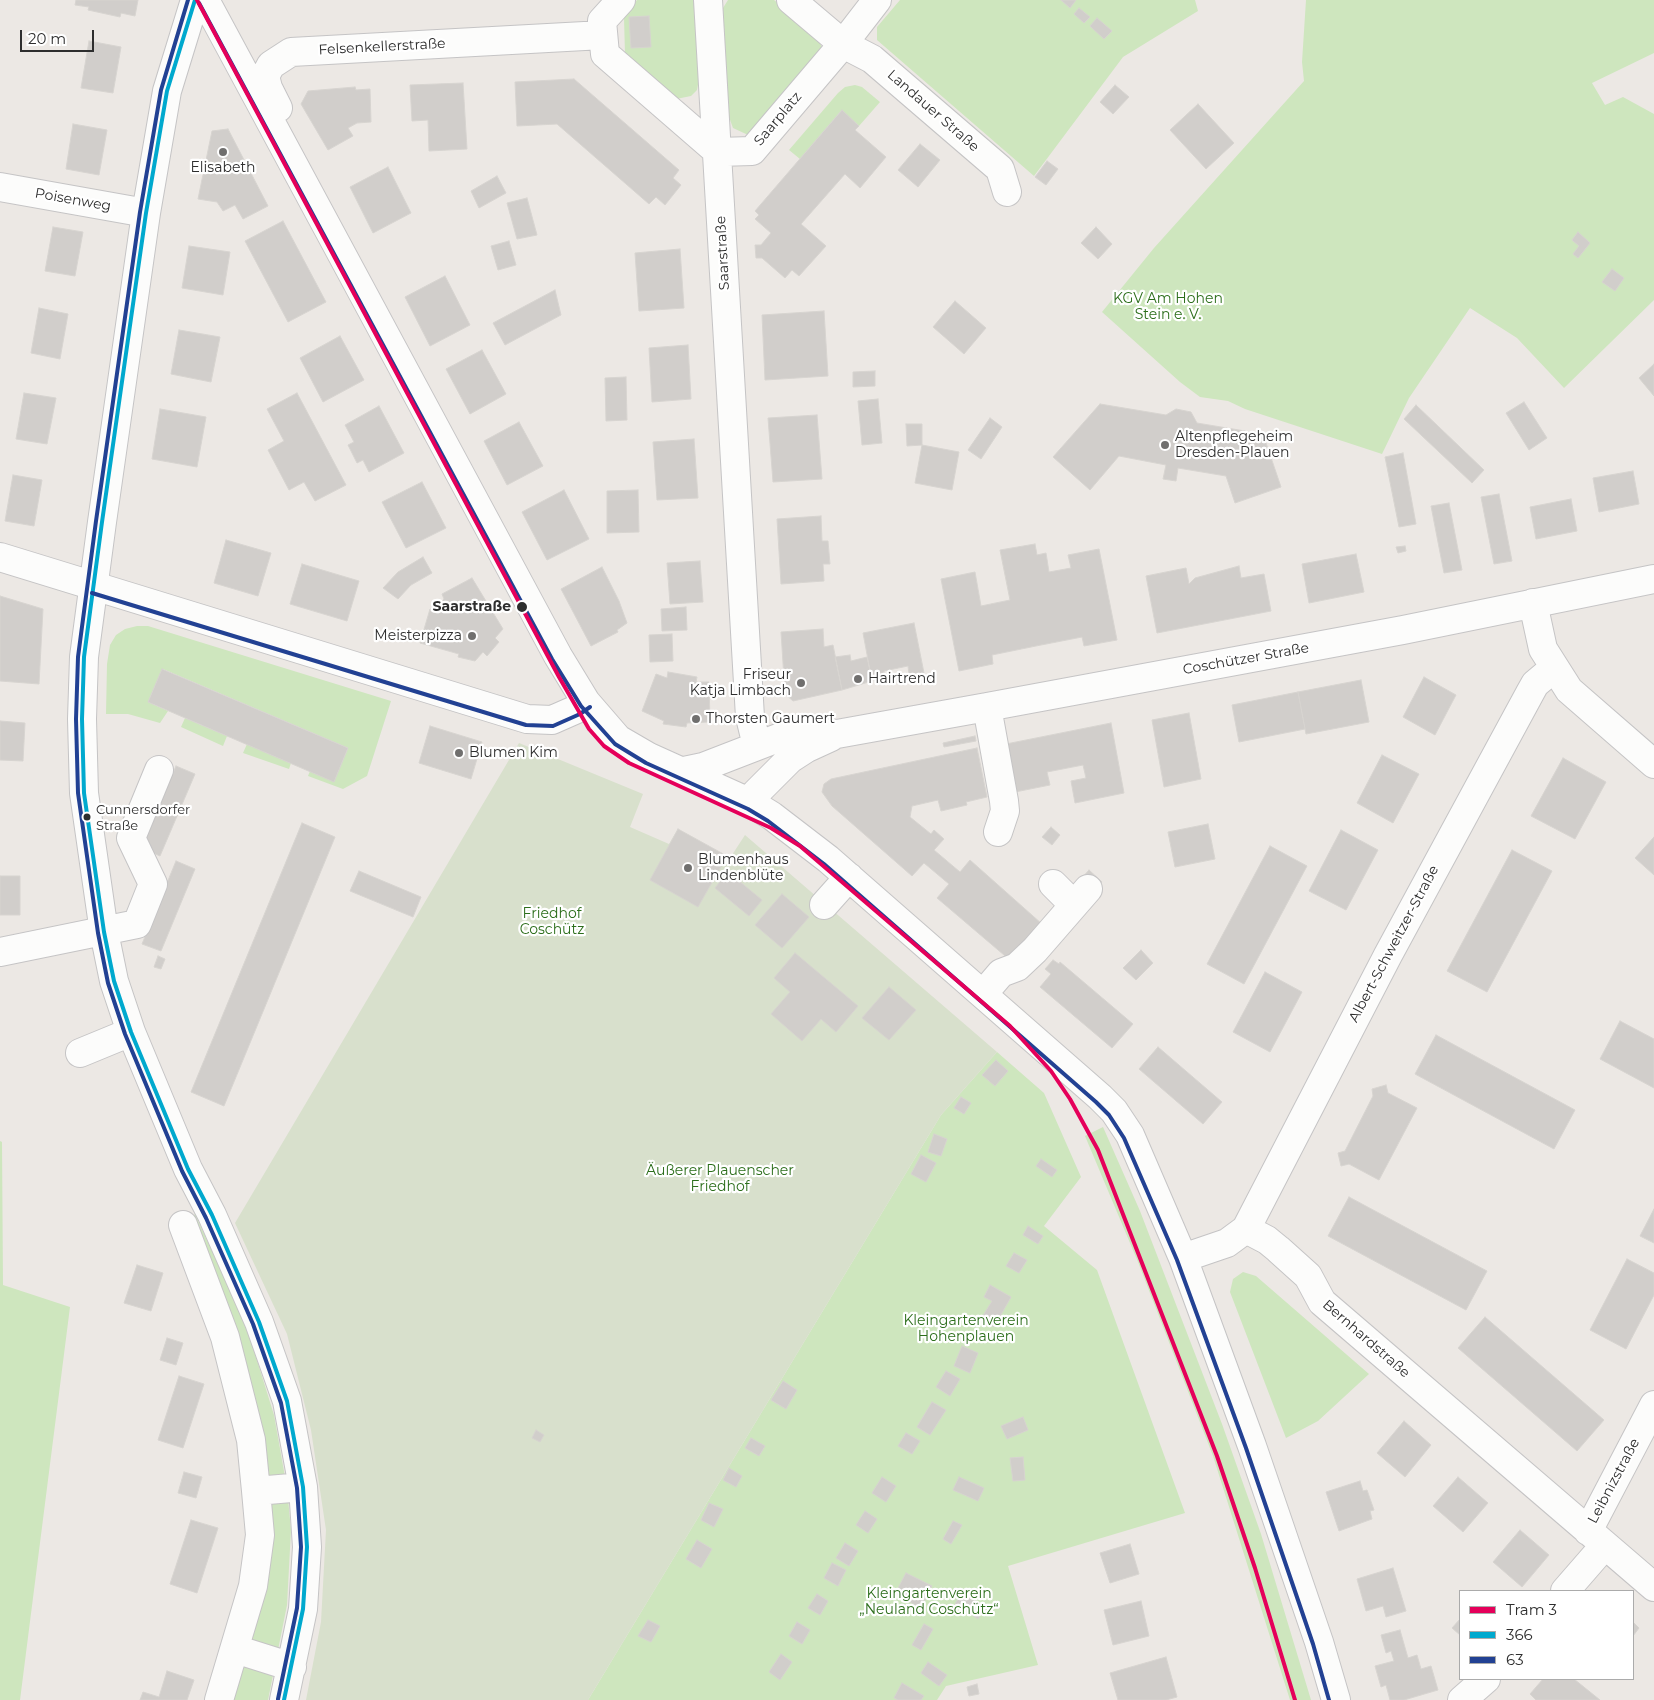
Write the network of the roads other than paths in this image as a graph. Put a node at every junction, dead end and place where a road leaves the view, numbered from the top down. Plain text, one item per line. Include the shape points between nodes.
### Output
1 (195, 0) edge
2 (205, 0) edge
3 (621, 0) edge
4 (708, 0) edge
5 (792, 0) edge
6 (877, 0) edge
7 (603, 35) junction
8 (843, 44) junction
9 (718, 152) junction
10 (294, 164) junction
11 (0, 187) edge
12 (1008, 192) dead end
13 (146, 213) junction
14 (0, 557) edge
15 (1654, 579) edge
16 (94, 587) junction
17 (1533, 603) junction
18 (1554, 668) junction
19 (586, 702) junction
20 (986, 707) junction
21 (837, 734) junction
22 (757, 746) junction
23 (1654, 764) edge
24 (159, 770) dead end
25 (684, 771) junction
26 (751, 803) junction
27 (998, 832) dead end
28 (849, 878) junction
29 (1052, 884) dead end
30 (824, 905) dead end
31 (104, 932) junction
32 (0, 952) edge
33 (983, 994) junction
34 (131, 1032) junction
35 (80, 1052) dead end
36 (183, 1225) dead end
37 (1246, 1228) junction
38 (1183, 1258) junction
39 (260, 1322) junction
40 (225, 1337) junction
41 (1654, 1405) edge
42 (303, 1487) junction
43 (256, 1491) junction
44 (1596, 1538) junction
45 (1654, 1588) edge
46 (1566, 1590) edge
47 (235, 1649) junction
48 (292, 1667) junction
49 (1485, 1680) edge
50 (219, 1700) edge
51 (284, 1700) edge
52 (1336, 1700) edge
53 (1462, 1700) edge

1 - 13 street via 167,91
2 - 10 street
3 - 7 street via 602,21
4 - 9 street, Saarstraße
5 - 8 street
6 - 8 street, Saarplatz
7 - 9 street via 605,54
7 - 10 street, Felsenkellerstraße via 291,52 271,65 265,76 288,127
8 - 9 street, Saarplatz via 752,151
8 - 12 street, Landauer Straße via 872,59 1000,169
9 - 22 street, Saarstraße via 750,717
10 - 19 street via 558,656
11 - 13 street, Poisenweg
13 - 16 street
14 - 16 street
15 - 17 street, Coschützer Straße
16 - 19 street via 527,719 552,720
16 - 31 street via 84,657 84,793
17 - 18 street via 1543,650
17 - 20 street, Coschützer Straße
18 - 23 street via 1569,690
18 - 37 street, Albert-Schweitzer-Straße via 1533,689 1388,955
19 - 25 street via 618,739 649,757
20 - 21 street, Coschützer Straße
20 - 27 street via 1005,811
21 - 22 street, Coschützer Straße via 804,732
21 - 26 street, Coschützer Straße via 790,758 756,793
22 - 25 street, Coschützer Straße
24 - 31 street via 131,838 153,884 137,924
25 - 26 street
26 - 28 street
28 - 30 street
28 - 33 street
29 - 33 street via 1080,896 1035,950 1016,966 1001,973
31 - 32 street
31 - 34 street via 114,981
33 - 38 street via 1114,1111 1144,1162
34 - 35 street
34 - 39 street via 188,1169
36 - 40 street
37 - 38 street via 1227,1243
37 - 44 street, Bernhardstraße via 1267,1240 1308,1276 1322,1302
38 - 52 street via 1252,1446
39 - 40 street
39 - 42 street via 287,1401
40 - 43 street via 251,1440
41 - 44 street, Leibnizstraße
42 - 43 street
42 - 48 street via 306,1556 303,1609
43 - 47 street via 260,1535 254,1586
44 - 45 street, Bernhardstraße
44 - 46 street, Leibnizstraße
47 - 48 street
47 - 50 street
48 - 51 street
49 - 53 street

